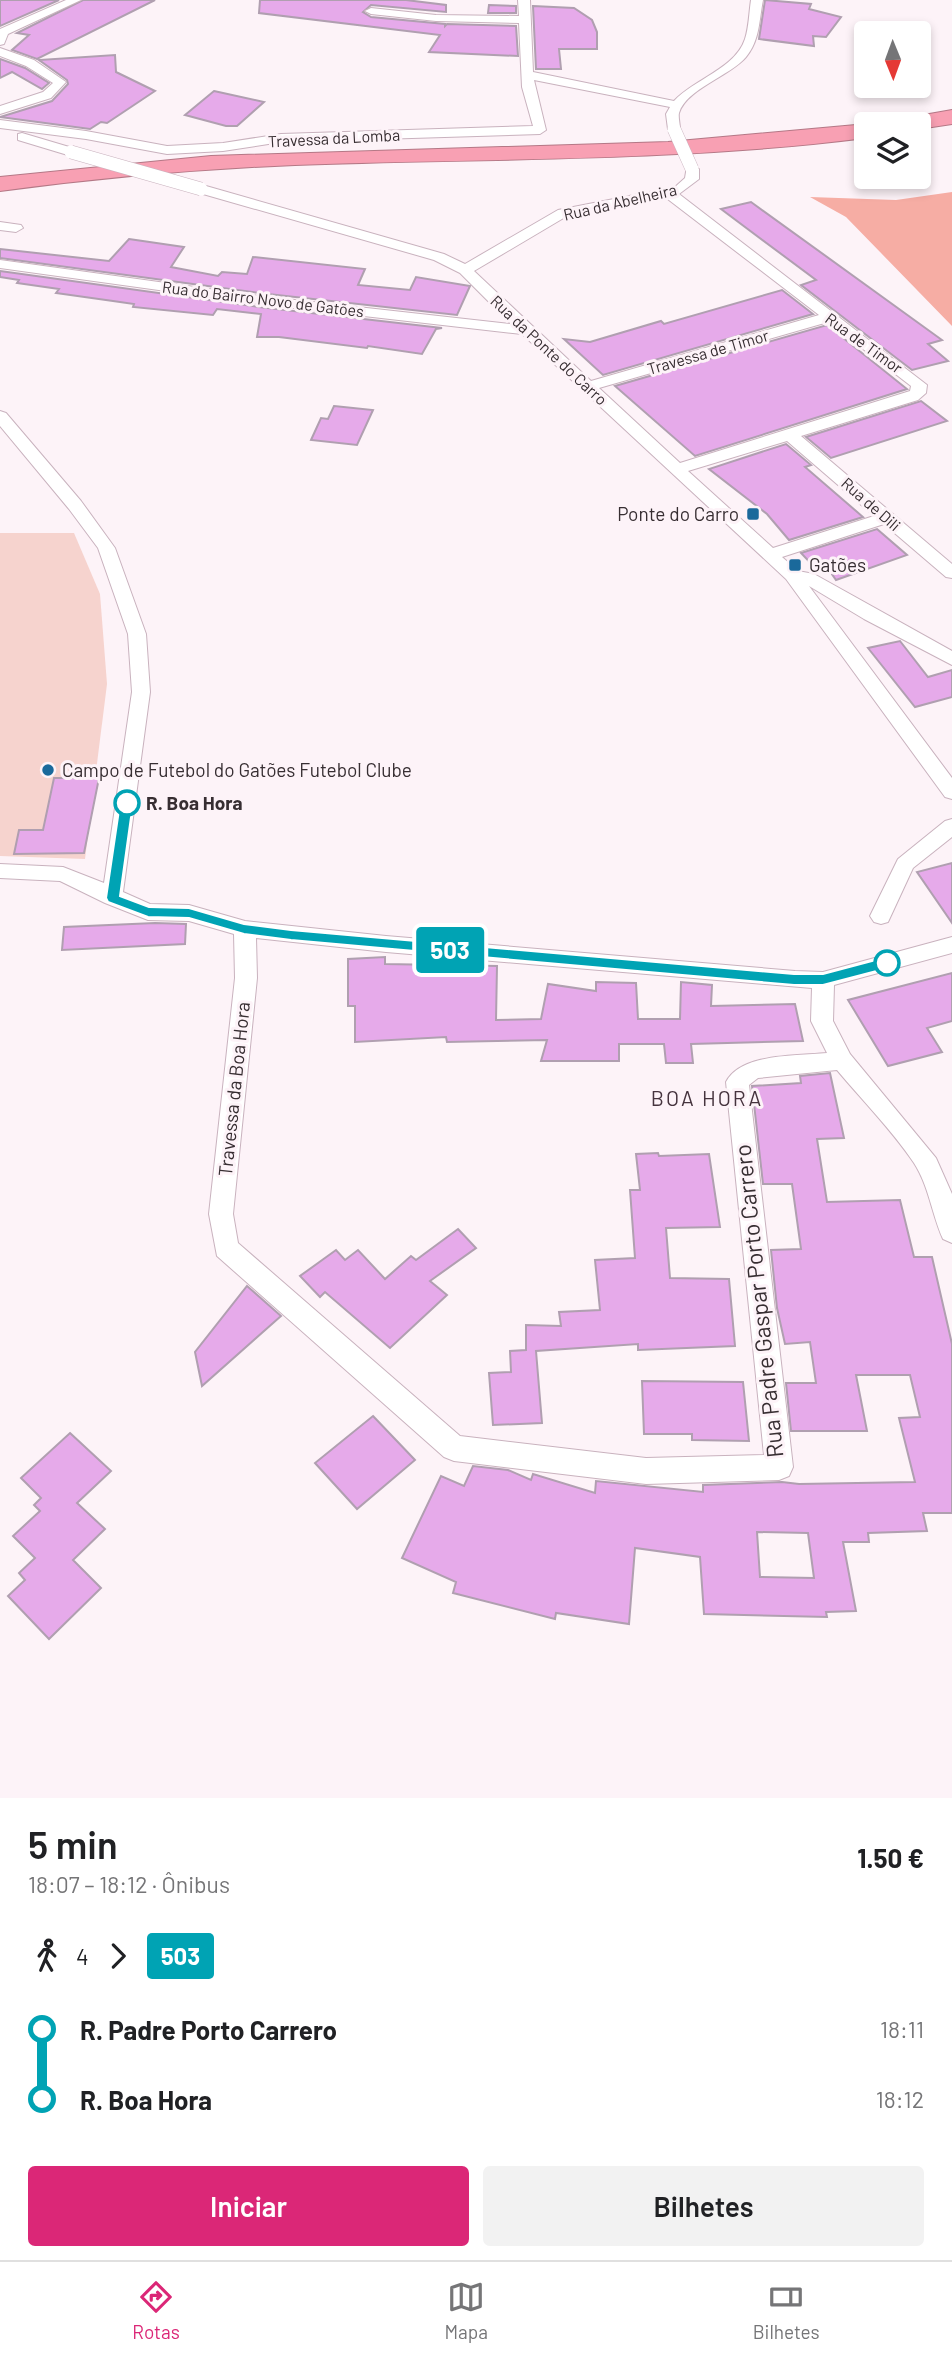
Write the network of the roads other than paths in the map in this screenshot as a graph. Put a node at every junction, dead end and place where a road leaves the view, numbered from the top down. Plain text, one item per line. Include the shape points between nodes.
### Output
1 (75, 0) edge
2 (524, 0) edge
3 (757, 0) edge
4 (371, 11) dead end
5 (524, 20) junction
6 (0, 41) edge
7 (0, 52) edge
8 (528, 75) junction
9 (676, 105) junction
10 (0, 110) edge
11 (952, 117) edge
12 (931, 120) edge
13 (0, 124) edge
14 (0, 131) edge
15 (854, 132) edge
16 (0, 184) edge
17 (669, 193) junction
18 (0, 226) edge
19 (16, 228) dead end
20 (0, 264) edge
21 (465, 270) junction
22 (828, 317) junction
23 (526, 330) junction
24 (587, 387) junction
25 (0, 416) edge
26 (790, 435) junction
27 (677, 470) junction
28 (887, 517) junction
29 (770, 555) junction
30 (952, 573) edge
31 (792, 575) junction
32 (952, 659) edge
33 (952, 792) edge
34 (952, 826) edge
35 (0, 871) edge
36 (113, 898) junction
37 (881, 916) dead end
38 (244, 929) junction
39 (952, 945) edge
40 (823, 980) junction
41 (842, 1060) junction
42 (952, 1232) edge
43 (226, 1248) joint

1 - 6 street via 3,32
2 - 5 street, Travessa da Lomba
3 - 9 street via 749,44 737,59 684,94
4 - 5 street
5 - 8 street, Travessa da Lomba
7 - 10 street via 30,63 60,82 47,95
8 - 9 street
8 - 13 street, Travessa da Lomba via 540,130 281,138 167,150
9 - 17 street, Rua da Abelheira, bridge via 674,129 692,169 692,180
11 - 12 highway
14 - 21 street, Rua da Ponte do Carro, bridge via 439,257
15 - 16 highway via 660,150 234,161
17 - 21 street, Rua da Abelheira via 563,214
17 - 22 street, Rua de Timor
18 - 19 street
20 - 23 street, Rua do Bairro Novo de Gatões
21 - 23 street, Rua da Ponte do Carro
22 - 24 street, Travessa de Timor
22 - 26 street, Rua de Timor via 908,375 919,385 918,393
23 - 24 street, Rua da Ponte do Carro
24 - 27 street, Rua da Ponte do Carro
25 - 36 street via 106,548 137,634 141,692
26 - 27 street, Rua de Timor
26 - 28 street, Rua de Dili
27 - 29 street, Rua da Ponte do Carro
28 - 29 street
28 - 30 street, Rua de Dili
29 - 31 street, Rua da Ponte do Carro
31 - 32 street via 808,578
31 - 33 street, Rua da Ponte do Carro
34 - 37 street via 905,864
35 - 36 street via 63,874
36 - 38 street via 148,912 189,913
38 - 40 street
38 - 43 street, Travessa da Boa Hora via 246,978 220,1214
39 - 40 street
40 - 41 street via 822,1021
41 - 42 street via 925,1158
41 - 43 street, Rua Padre Gaspar Porto Carrero via 752,1070 737,1082 779,1467 646,1471 454,1448

